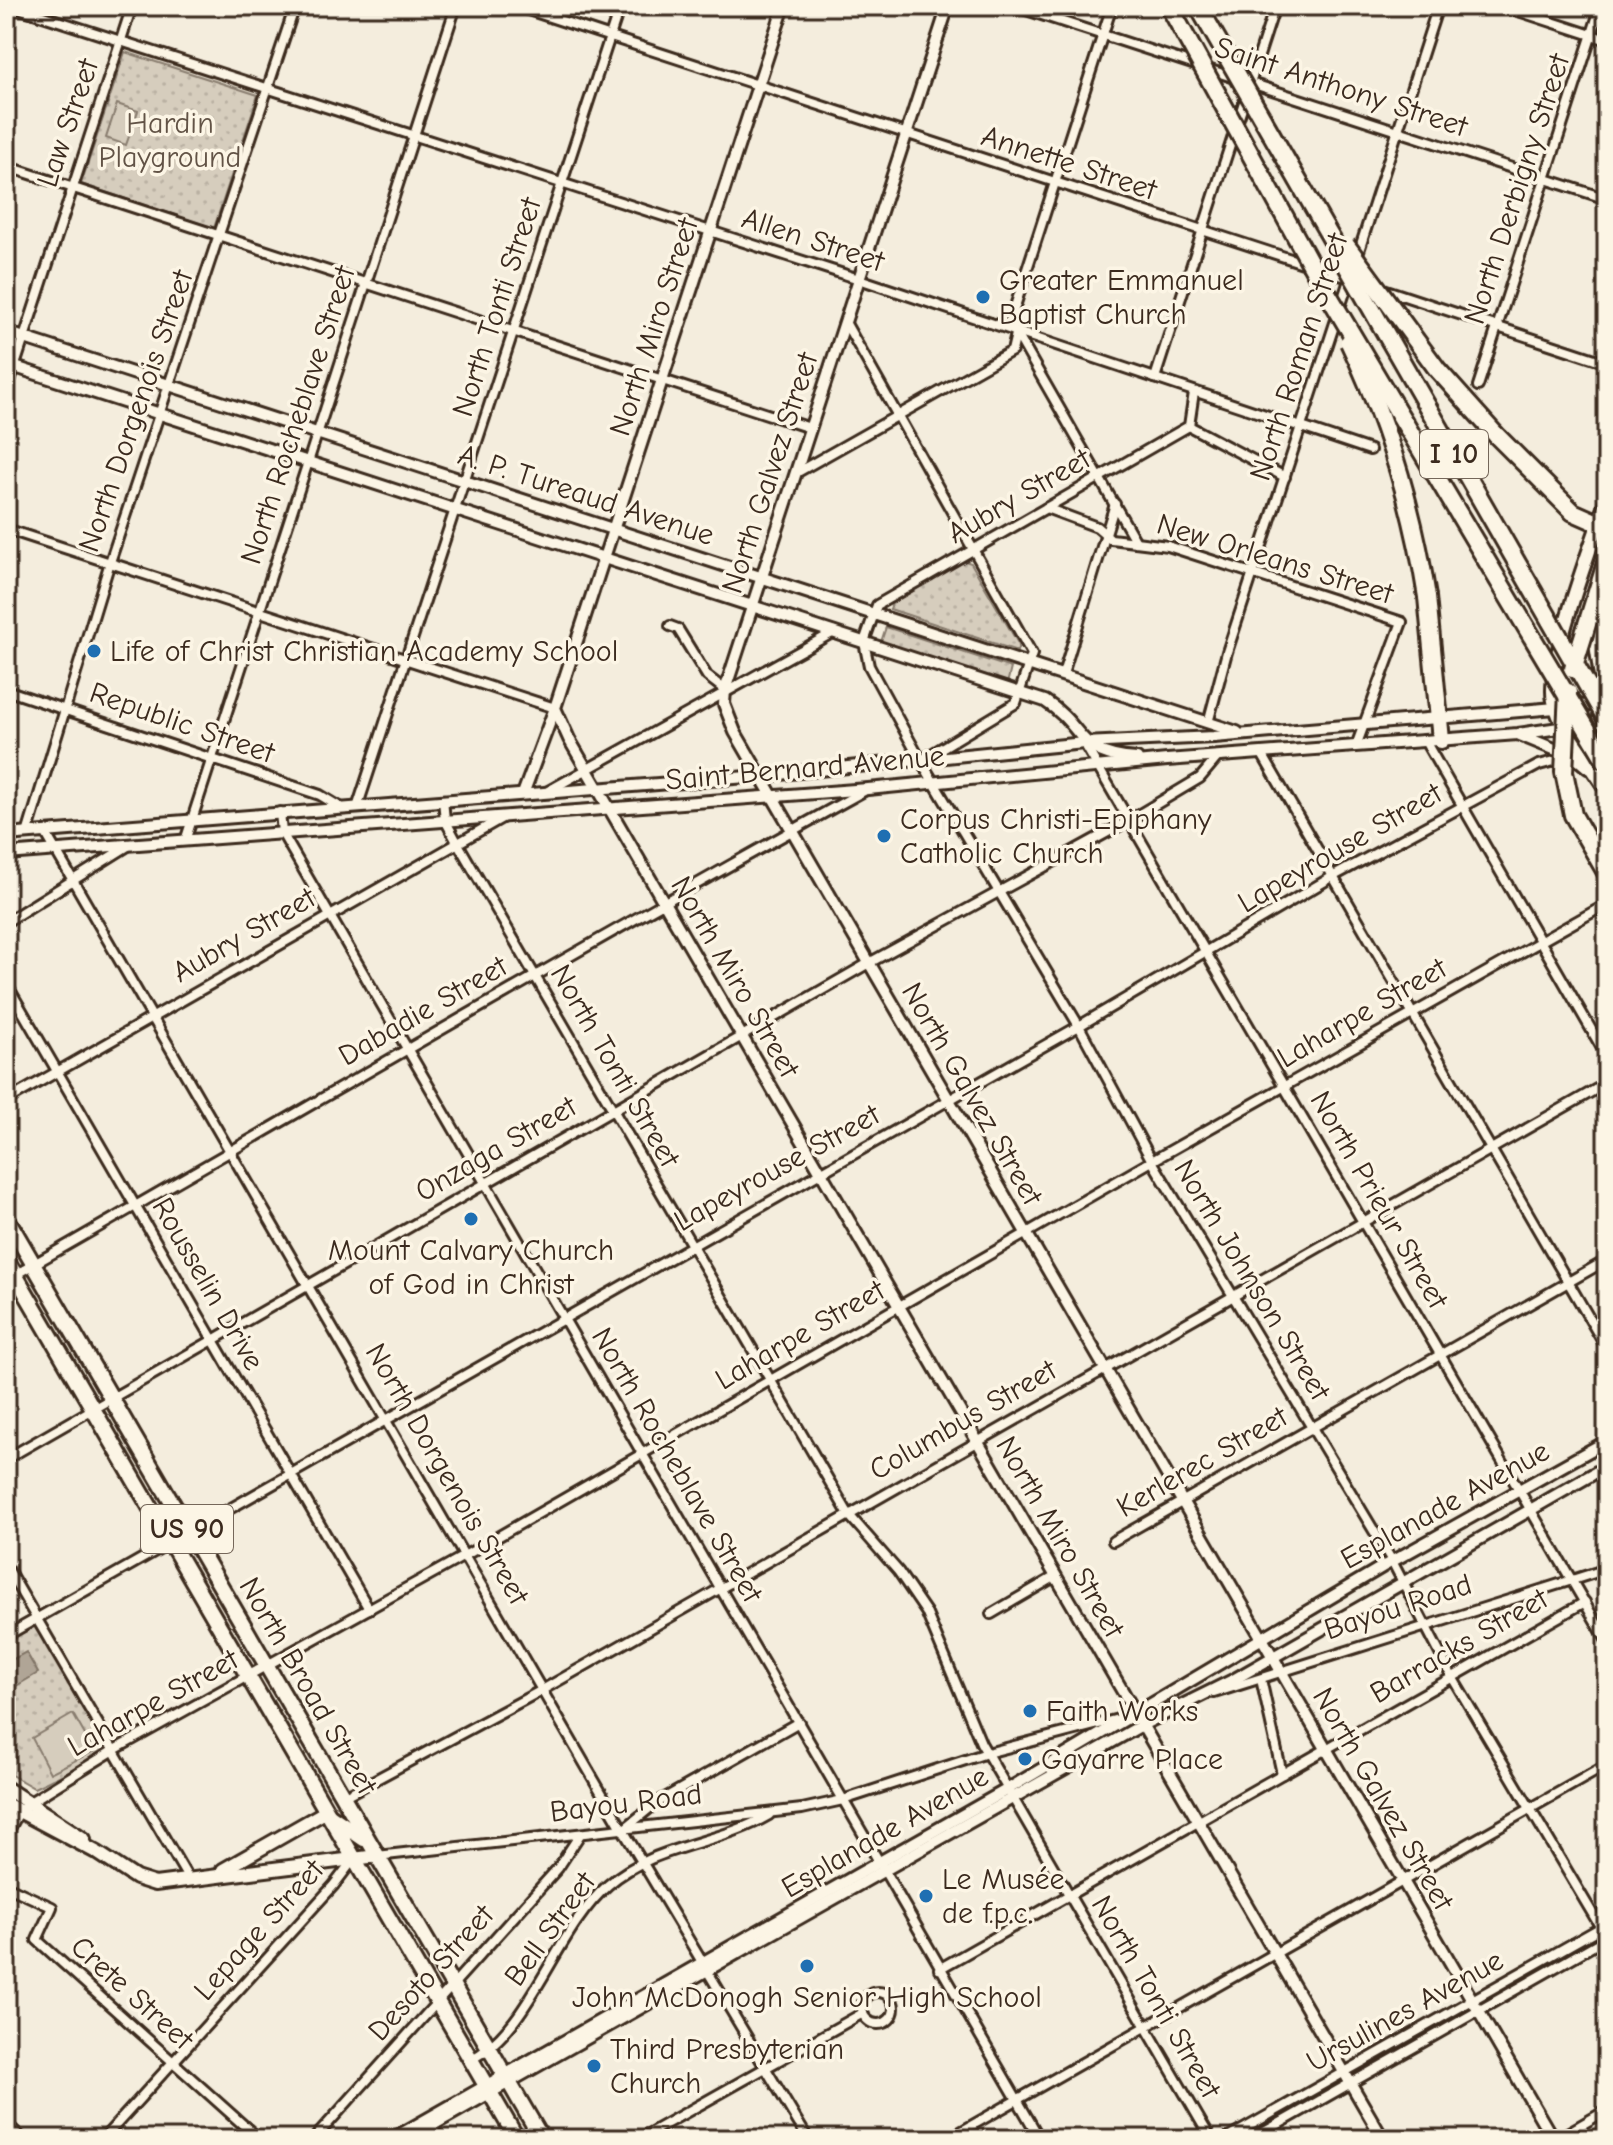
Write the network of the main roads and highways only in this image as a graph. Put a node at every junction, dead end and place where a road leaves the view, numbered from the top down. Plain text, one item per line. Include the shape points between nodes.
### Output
1 (1169, 6) edge
2 (1198, 6) edge
3 (1303, 187) junction
4 (1319, 279) junction
5 (1607, 499) edge
6 (1603, 526) edge
7 (1607, 560) edge
8 (1607, 596) edge
9 (1607, 703) edge
10 (1607, 721) edge
11 (1433, 740) road end
12 (1607, 763) edge
13 (1604, 785) edge
14 (1607, 874) edge
15 (6, 1217) edge
16 (6, 1259) edge
17 (11, 1277) edge
18 (6, 1788) edge
19 (6, 1804) edge
20 (325, 1812) junction
21 (368, 1842) junction
22 (98, 1853) junction
23 (377, 1856) junction
24 (353, 1860) junction
25 (218, 1873) junction
26 (434, 1956) junction
27 (414, 1965) junction
28 (539, 2134) edge
29 (517, 2139) edge

1 - 4 highway, I 10, bridge
2 - 3 highway, I 10, bridge
3 - 6 highway, bridge via 1423,351 1496,435 1561,502
3 - 10 highway, I 10, bridge
4 - 11 highway, bridge via 1381,414 1412,509 1439,720
4 - 12 highway, I 10, bridge
5 - 6 main road
6 - 13 main road via 1553,677 1556,710
7 - 14 highway, bridge via 1575,662 1563,745 1573,815
8 - 9 highway via 1598,644
15 - 21 main road, North Broad Street / US 90
16 - 17 main road, North Broad Street / US 90
17 - 20 main road, North Broad Street / US 90 via 93,1408
18 - 22 main road
19 - 22 main road
20 - 21 main road
20 - 24 main road, North Broad Street / US 90
20 - 25 main road
21 - 23 main road, North Broad Street / US 90
22 - 25 main road, Bayou Road via 155,1884
23 - 24 main road, Bayou Road
23 - 26 main road, North Broad Street / US 90
24 - 25 main road, Bayou Road
24 - 27 main road, North Broad Street / US 90
26 - 27 main road
26 - 28 main road, North Broad Street / US 90
27 - 29 main road, North Broad Street / US 90
28 - 29 main road

